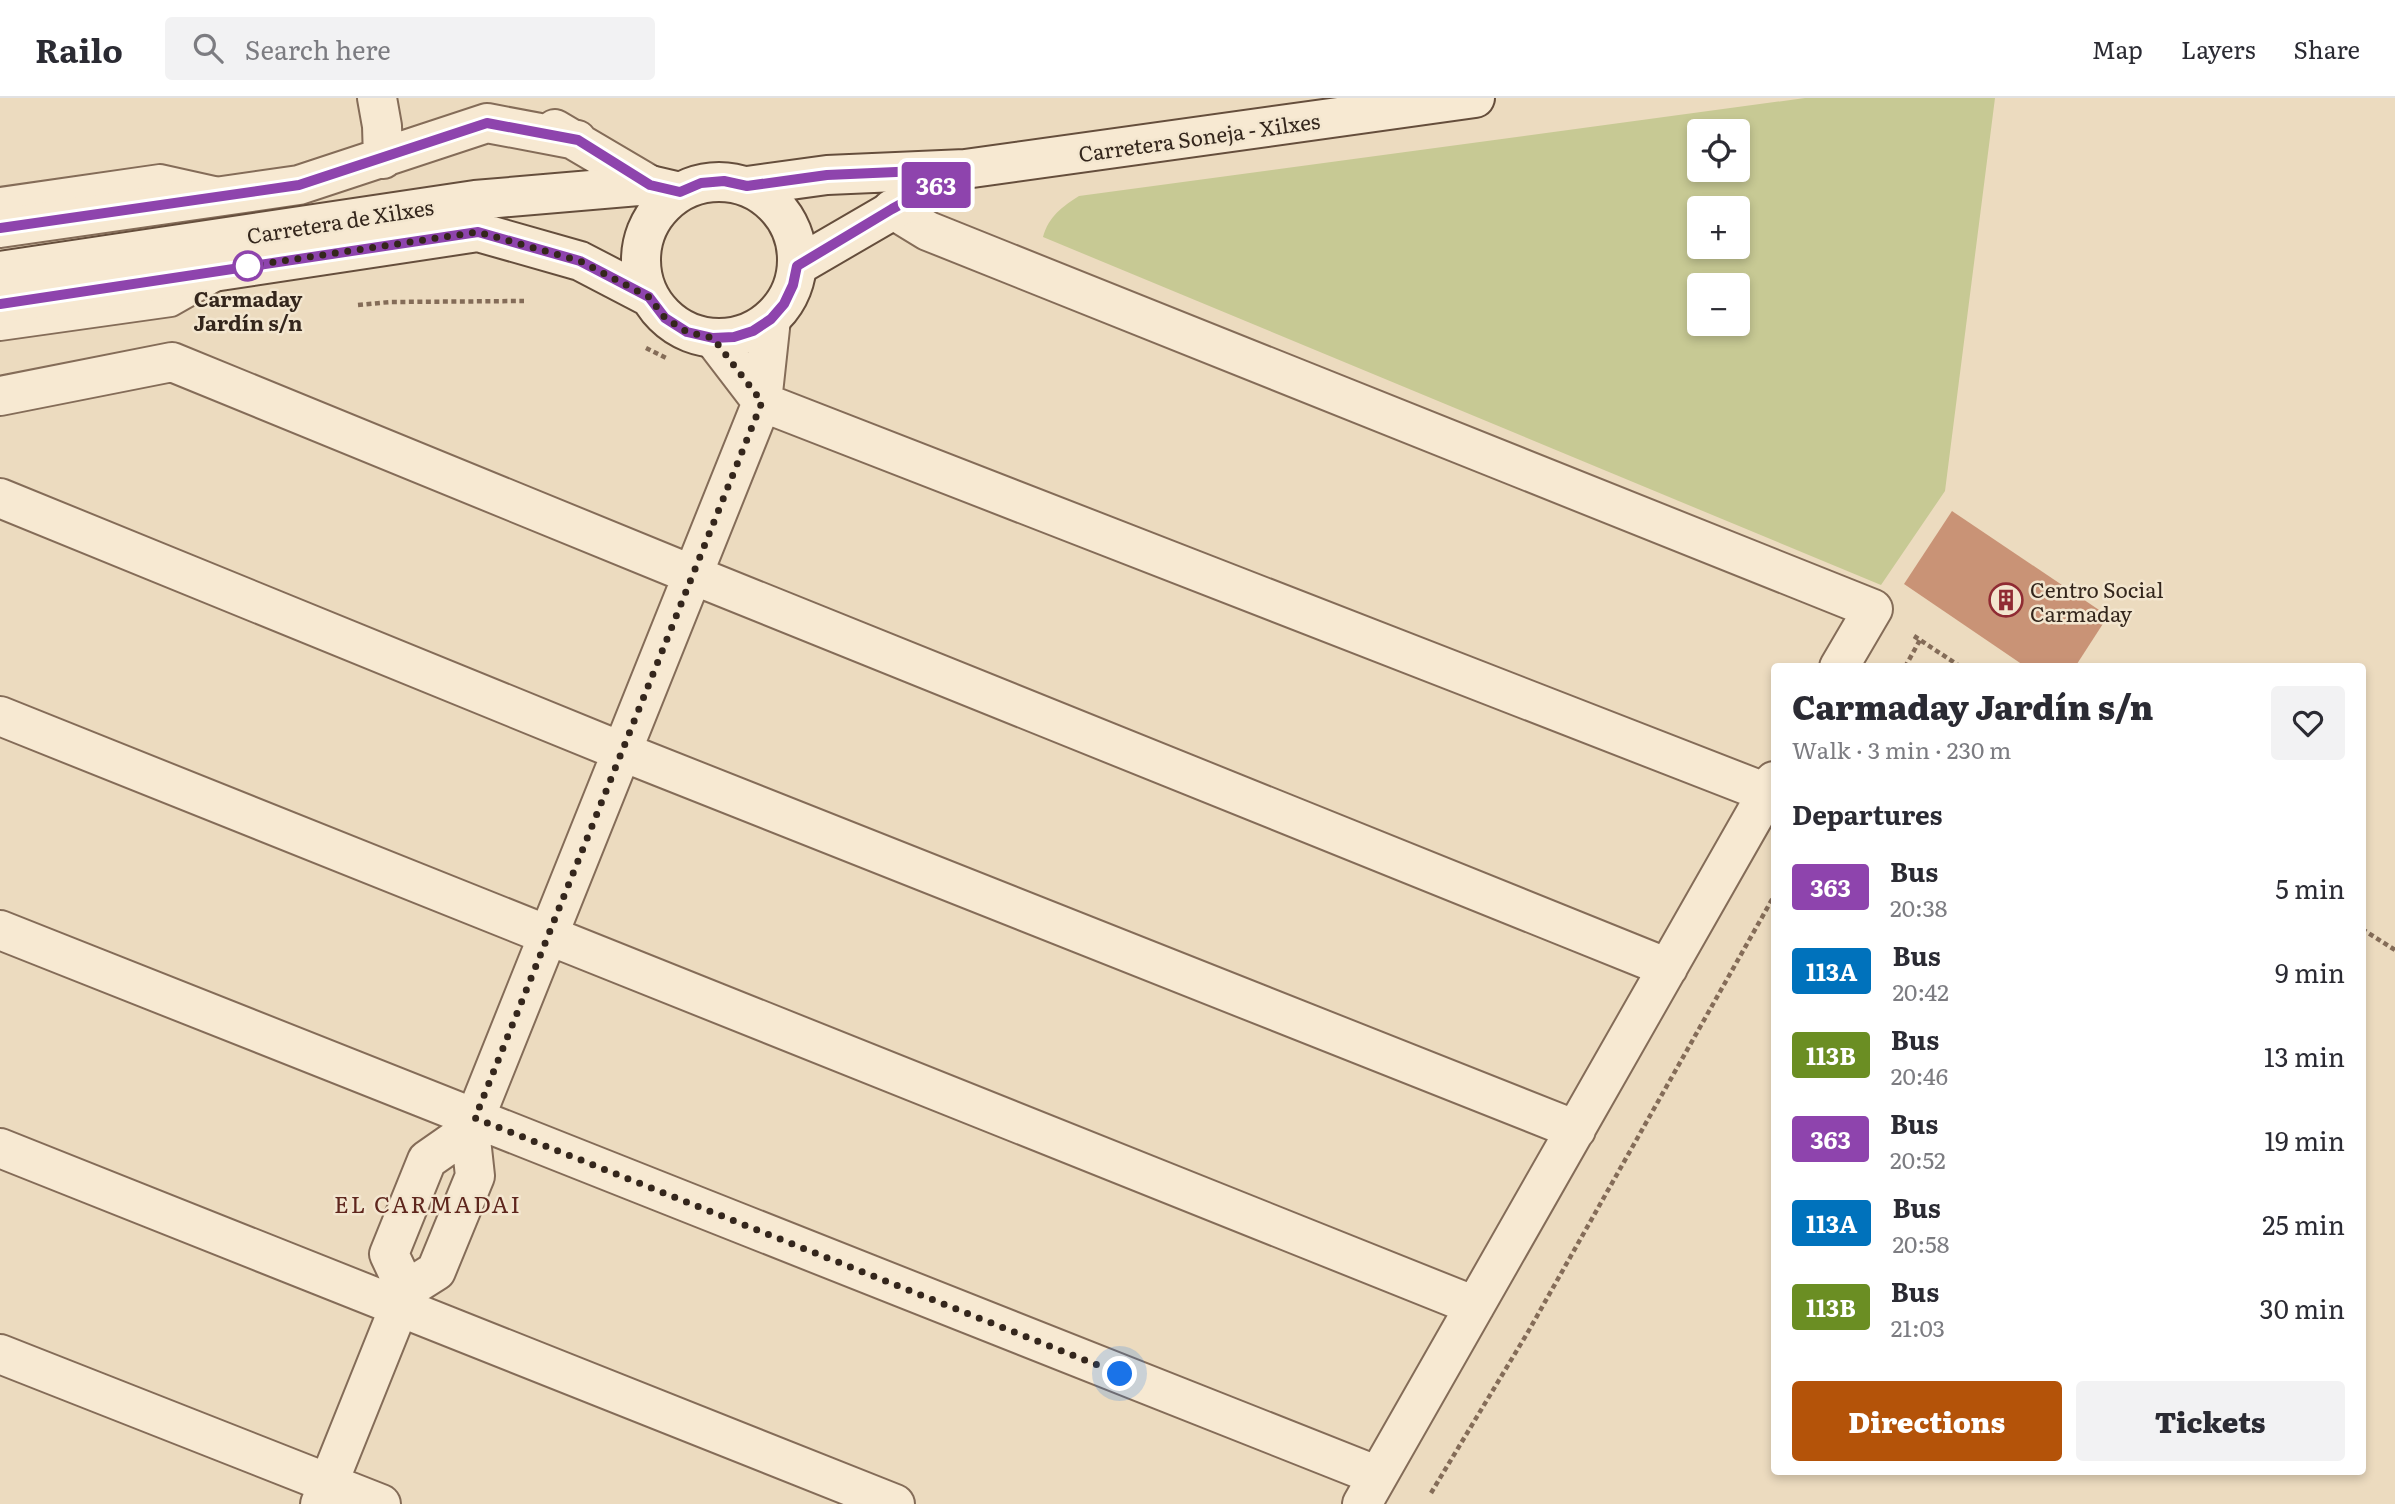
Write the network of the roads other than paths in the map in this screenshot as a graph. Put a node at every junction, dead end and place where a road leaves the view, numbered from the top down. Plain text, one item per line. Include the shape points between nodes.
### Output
1 (377, 98) edge
2 (496, 98) edge
3 (1475, 98) edge
4 (578, 140) junction
5 (383, 159) junction
6 (965, 169) junction
7 (747, 186) junction
8 (665, 188) junction
9 (235, 194) junction
10 (0, 200) edge
11 (892, 209) junction
12 (0, 228) edge
13 (797, 266) junction
14 (234, 268) junction
15 (0, 271) edge
16 (649, 297) junction
17 (0, 304) edge
18 (771, 319) junction
19 (0, 328) edge
20 (713, 338) junction
21 (0, 396) edge
22 (762, 402) junction
23 (0, 498) edge
24 (693, 575) junction
25 (1841, 663) edge
26 (0, 716) edge
27 (622, 752) junction
28 (1771, 787) edge
29 (0, 930) edge
30 (549, 935) junction
31 (1668, 968) junction
32 (472, 1124) junction
33 (1576, 1130) junction
34 (0, 1148) edge
35 (402, 1298) junction
36 (1475, 1306) junction
37 (0, 1354) edge
38 (1370, 1490) edge
39 (324, 1494) edge
40 (381, 1504) edge
41 (895, 1504) edge

1 - 5 street
2 - 4 street
3 - 6 street, Carretera Soneja - Xilxes
4 - 5 street, Carretera de Xilxes via 487,123
4 - 8 street
5 - 9 street, Carretera de Xilxes via 299,185
6 - 7 street via 827,175
6 - 11 street
7 - 8 street via 724,181
7 - 13 street via 768,198 785,217
8 - 15 street, Carretera de Xilxes via 475,200
8 - 16 street via 641,250 641,274
9 - 10 lane via 160,177
9 - 12 street, Carretera de Xilxes
11 - 13 street
11 - 25 street via 928,231 1873,609
13 - 18 street via 784,304
14 - 16 street, Carretera de Xilxes via 478,232 580,261
14 - 17 street, Carretera de Xilxes
14 - 19 lane via 171,304
16 - 20 street via 665,318 687,332
18 - 20 street via 753,331
18 - 22 street
20 - 22 street
21 - 24 street via 172,362
22 - 24 street
22 - 28 street
23 - 27 street
24 - 27 street
24 - 31 street
26 - 30 street
27 - 30 street
27 - 33 street
28 - 31 street
29 - 32 street
30 - 32 street
30 - 36 street
31 - 33 street
32 - 35 street via 475,1176 436,1271
32 - 35 street via 427,1160 422,1171 389,1254
32 - 38 street
33 - 36 street
34 - 35 street
35 - 39 street
35 - 41 street
36 - 38 street
37 - 39 street
39 - 40 street

